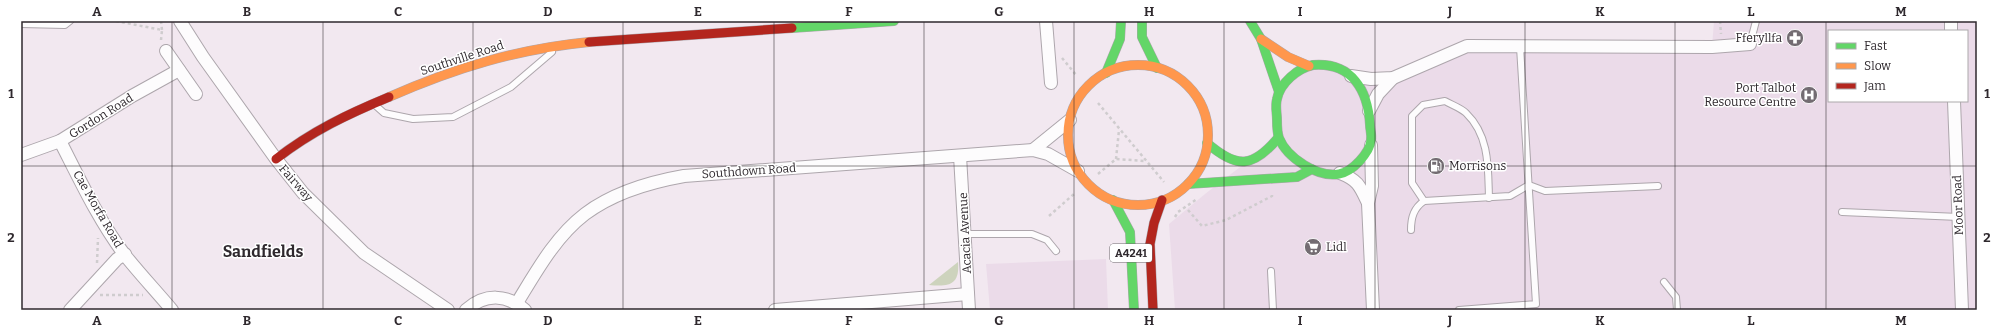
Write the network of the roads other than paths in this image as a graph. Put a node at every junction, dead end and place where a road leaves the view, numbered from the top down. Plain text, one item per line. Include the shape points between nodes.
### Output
1 (70, 21) edge
2 (180, 21) edge
3 (894, 21) edge
4 (1046, 21) edge
5 (1121, 21) edge
6 (1142, 21) edge
7 (1250, 21) edge
8 (1756, 21) edge
9 (21, 24) edge
10 (1261, 39) junction
11 (1750, 44) joint
12 (560, 45) junction
13 (1520, 47) junction
14 (166, 51) road end
15 (1309, 66) junction
16 (1157, 68) junction
17 (179, 70) junction
18 (1106, 73) junction
19 (1351, 76) junction
20 (1394, 78) junction
21 (1051, 83) dead end
22 (1279, 92) junction
23 (196, 94) dead end
24 (1954, 102) edge
25 (374, 104) junction
26 (1369, 111) junction
27 (1070, 120) junction
28 (1278, 138) junction
29 (60, 141) junction
30 (1371, 142) junction
31 (1207, 143) junction
32 (1033, 150) junction
33 (21, 155) edge
34 (960, 156) junction
35 (276, 159) junction
36 (1312, 169) junction
37 (1078, 171) junction
38 (1340, 173) junction
39 (1188, 184) junction
40 (1529, 184) junction
41 (1658, 186) dead end
42 (1489, 198) junction
43 (1113, 200) junction
44 (1162, 200) junction
45 (1424, 200) junction
46 (1368, 203) junction
47 (1842, 212) dead end
48 (1959, 217) junction
49 (1411, 230) dead end
50 (965, 234) junction
51 (1056, 251) dead end
52 (125, 254) junction
53 (1271, 271) dead end
54 (1664, 282) dead end
55 (968, 294) junction
56 (521, 307) edge
57 (848, 307) edge
58 (70, 310) edge
59 (172, 310) edge
60 (448, 310) edge
61 (466, 310) edge
62 (775, 310) edge
63 (969, 310) edge
64 (1134, 310) edge
65 (1153, 310) edge
66 (1273, 310) edge
67 (1373, 310) edge
68 (1459, 310) edge
69 (1677, 310) edge
70 (1962, 310) edge

1 - 9 lane via 65,25
2 - 35 street, Fairway
3 - 12 street, Southville Road
4 - 21 street
5 - 18 street via 1120,39
6 - 16 street via 1142,37
7 - 10 street
8 - 11 lane
10 - 15 street
10 - 22 street
11 - 13 street via 1712,47
12 - 25 street, Southville Road via 502,56 452,71
12 - 25 lane via 512,87 453,117 413,119 384,113
13 - 20 street via 1467,46
13 - 40 lane
14 - 17 street
15 - 19 street via 1327,65 1341,69
15 - 22 street via 1293,76
16 - 18 street via 1131,66
16 - 31 street via 1186,84 1196,96 1204,111
17 - 23 street
17 - 29 street, Gordon Road
18 - 27 street via 1093,81 1083,92
19 - 20 street via 1371,79
19 - 26 street via 1361,88
20 - 26 street via 1378,94
22 - 28 street via 1276,103
24 - 48 street, Moor Road
25 - 35 street, Southville Road via 337,119 299,141
26 - 30 street
27 - 32 street
27 - 37 street via 1069,146
28 - 31 street via 1260,156 1241,162 1219,154
28 - 36 street via 1298,161
29 - 33 street, Gordon Road
29 - 52 street, Cae Morfa Road via 105,226
30 - 38 street via 1357,164 1350,170
30 - 46 street via 1372,186
31 - 39 street via 1201,165
32 - 34 street, Southdown Road
32 - 37 street, Southdown Road via 1048,154
34 - 50 street, Acacia Avenue
34 - 56 street, Southdown Road via 663,179 613,199 585,214 550,251
35 - 60 street, Fairway via 303,193 364,253
36 - 38 street via 1328,174
36 - 39 street via 1297,177
37 - 43 street via 1099,193
38 - 46 street via 1352,178 1360,186
39 - 44 street via 1176,194
40 - 41 lane via 1545,191
40 - 42 lane via 1510,196
40 - 68 lane via 1536,304
42 - 45 lane
42 - 45 lane via 1488,157 1483,136 1466,113 1445,101 1423,105 1412,116 1412,183
43 - 44 street via 1146,204
43 - 64 street, A4241 via 1130,232
44 - 65 street, A4241 via 1150,244
45 - 49 lane via 1416,206 1411,220
46 - 67 street
47 - 48 lane
48 - 70 street, Moor Road
50 - 51 lane via 1032,234 1046,240
50 - 55 street, Acacia Avenue
52 - 58 street via 117,259
52 - 59 street, Cae Morfa Road
53 - 66 lane
54 - 69 lane via 1676,297
55 - 57 street
55 - 63 street, Acacia Avenue
56 - 61 street via 509,299 490,298
57 - 62 street

